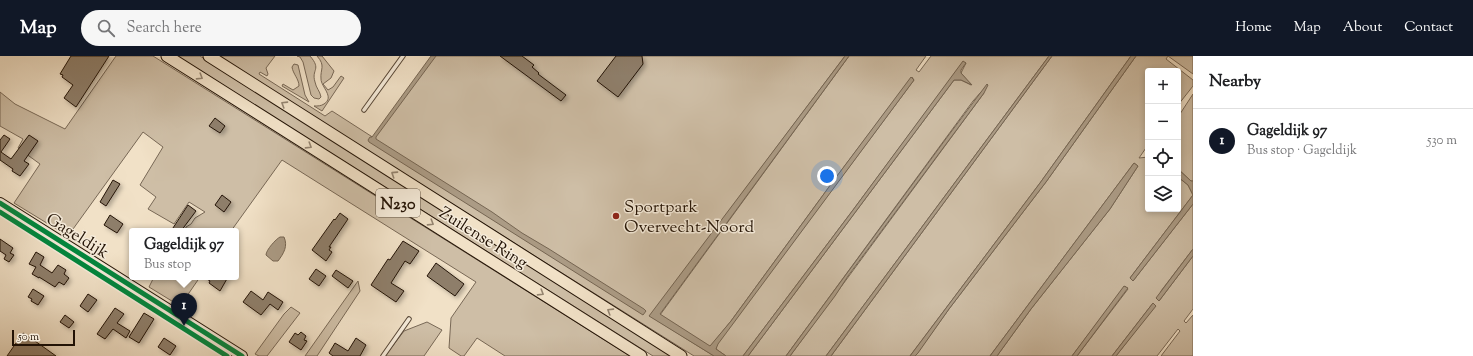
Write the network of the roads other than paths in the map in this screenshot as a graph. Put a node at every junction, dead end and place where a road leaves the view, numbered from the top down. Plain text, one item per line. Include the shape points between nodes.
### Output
1 (167, 56) edge
2 (209, 56) edge
3 (403, 56) edge
4 (364, 110) dead end
5 (0, 203) edge
6 (409, 319) dead end
7 (242, 356) edge
8 (383, 356) edge
9 (641, 356) edge
10 (681, 356) edge

1 -> 9 main road, Zuilense Ring / N230
10 -> 2 main road, Zuilense Ring / N230
3 - 4 lane
5 - 7 street, Gageldijk
6 - 8 lane

